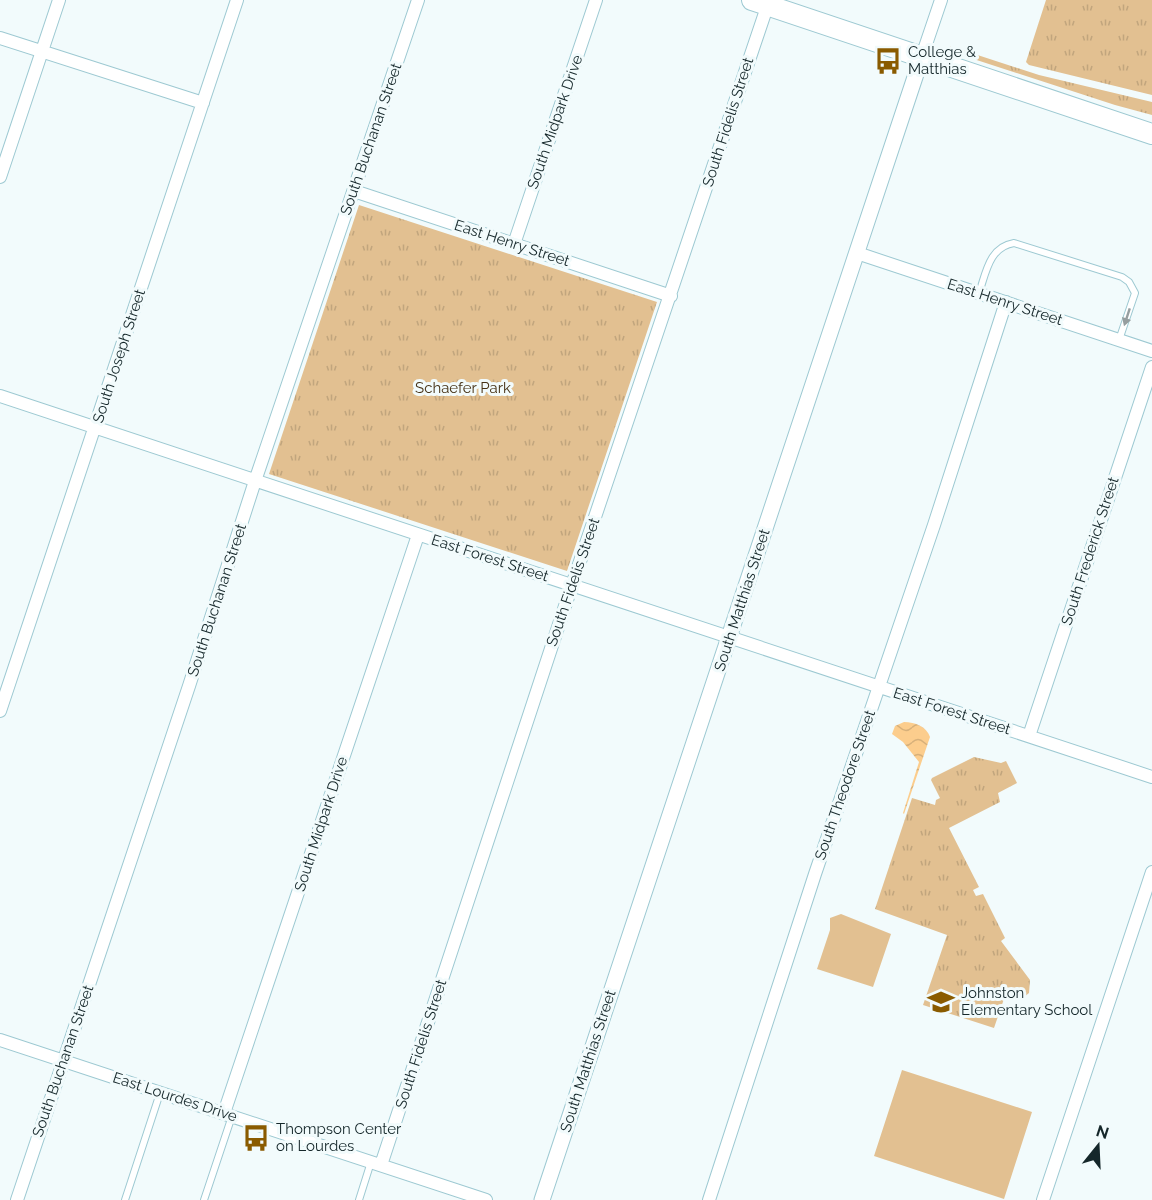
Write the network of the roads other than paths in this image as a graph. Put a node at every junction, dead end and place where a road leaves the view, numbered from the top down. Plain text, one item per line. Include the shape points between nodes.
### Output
1 (59, 0) edge
2 (237, 0) edge
3 (418, 0) edge
4 (596, 0) edge
5 (941, 0) edge
6 (763, 2) edge
7 (0, 38) edge
8 (42, 52) junction
9 (922, 56) junction
10 (202, 103) junction
11 (1152, 134) edge
12 (0, 177) edge
13 (354, 191) junction
14 (514, 244) junction
15 (857, 253) junction
16 (979, 293) junction
17 (670, 296) junction
18 (1006, 302) junction
19 (1119, 340) junction
20 (1152, 351) edge
21 (1152, 367) edge
22 (0, 396) edge
23 (95, 428) junction
24 (255, 481) junction
25 (418, 535) junction
26 (572, 585) junction
27 (729, 638) junction
28 (879, 687) junction
29 (0, 711) edge
30 (1029, 736) junction
31 (1152, 777) edge
32 (1152, 872) edge
33 (0, 1040) edge
34 (62, 1060) junction
35 (160, 1092) junction
36 (228, 1114) junction
37 (376, 1164) junction
38 (17, 1200) edge
39 (126, 1200) edge
40 (204, 1200) edge
41 (359, 1200) edge
42 (486, 1200) edge
43 (542, 1200) edge
44 (709, 1200) edge
45 (1043, 1200) edge

1 - 8 street
2 - 10 street, South Joseph Street
3 - 13 street, South Buchanan Street
4 - 14 street, South Midpark Drive
5 - 9 street, South Matthias Street
6 - 9 main road
6 - 17 street, South Fidelis Street
7 - 8 street
8 - 10 street
8 - 12 street
9 - 11 main road
9 - 15 street, South Matthias Street
10 - 23 street, South Joseph Street
13 - 14 street, East Henry Street
13 - 24 street, South Buchanan Street
14 - 17 street, East Henry Street
15 - 16 street, East Henry Street
15 - 27 street, South Matthias Street
16 - 18 street, East Henry Street
16 -> 19 lane via 991,259 1005,244 1014,243 1122,276 1135,293
17 - 26 street, South Fidelis Street
18 - 19 street, East Henry Street
18 - 28 street, South Theodore Street
19 - 20 street, East Henry Street
21 - 30 street, South Frederick Street
22 - 23 street, East Forest Street
23 - 24 street, East Forest Street
23 - 29 street, South Joseph Street
24 - 25 street, East Forest Street
24 - 34 street, South Buchanan Street
25 - 26 street, East Forest Street
25 - 36 street, South Midpark Drive
26 - 27 street, East Forest Street
26 - 37 street, South Fidelis Street
27 - 28 street, East Forest Street
27 - 43 street, South Matthias Street
28 - 30 street, East Forest Street
28 - 44 street, South Theodore Street
30 - 31 street, East Forest Street
32 - 45 street
33 - 34 street, East Lourdes Drive
34 - 35 street, East Lourdes Drive
34 - 38 street, South Buchanan Street
35 - 36 street, East Lourdes Drive
35 - 39 lane
36 - 37 street, East Lourdes Drive
36 - 40 lane
37 - 41 lane
37 - 42 street, East Lourdes Drive

